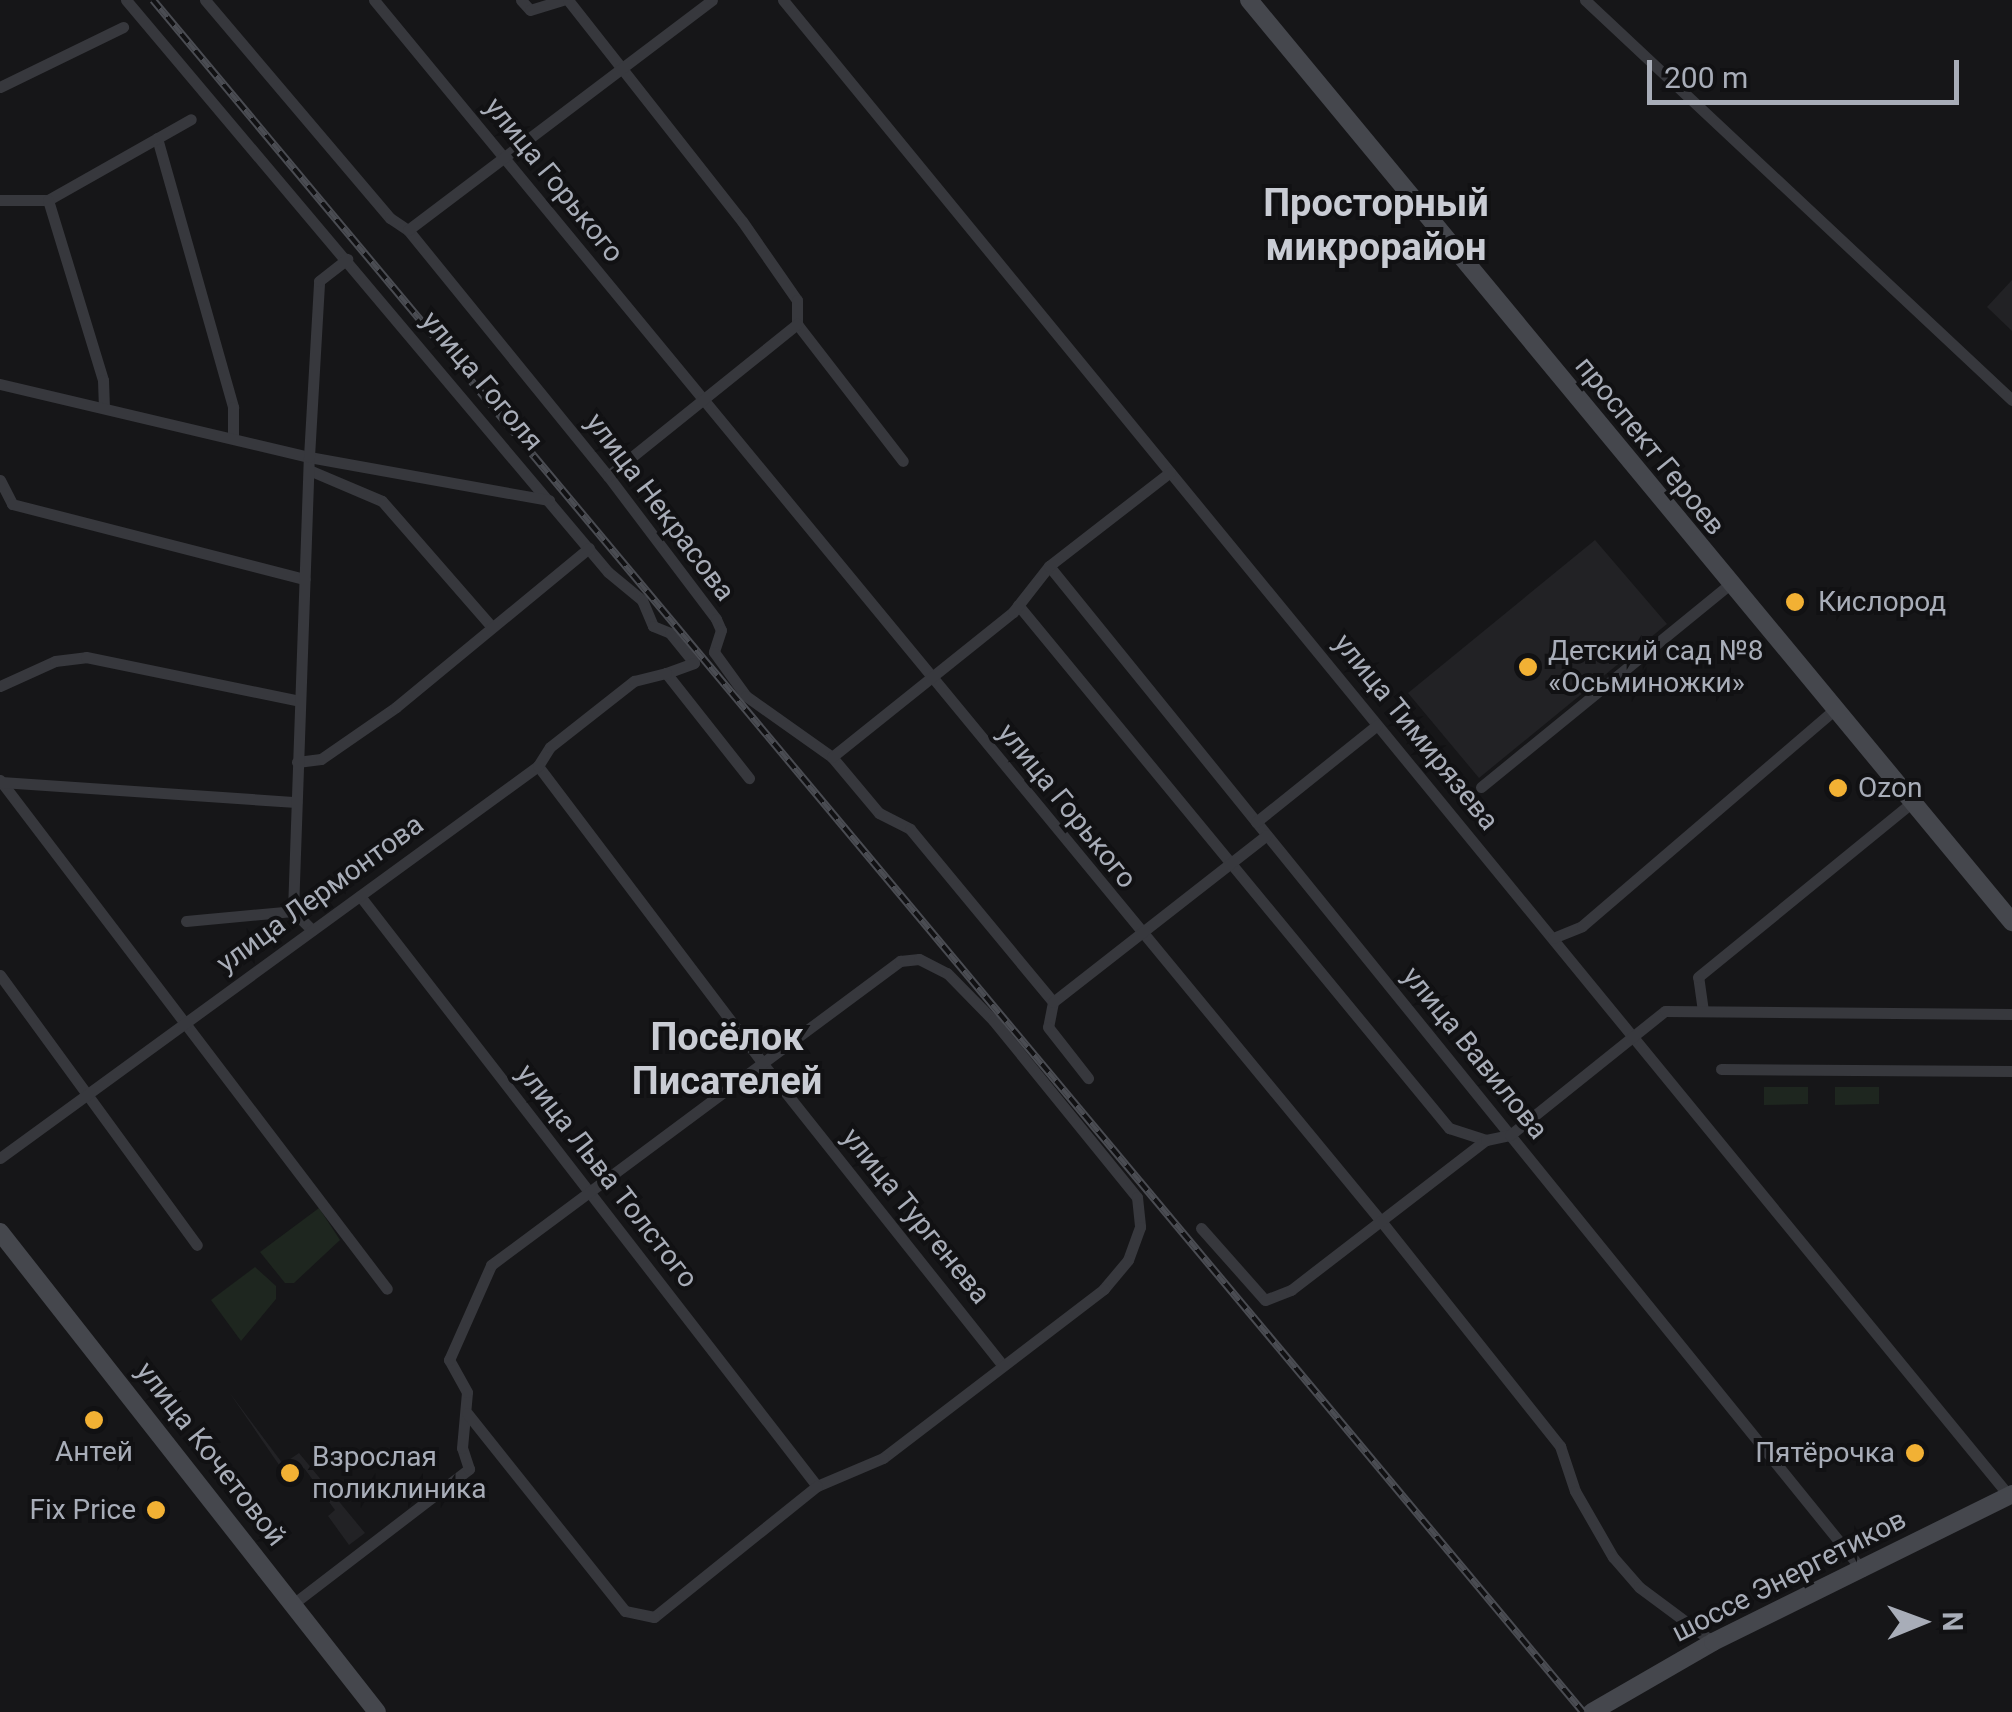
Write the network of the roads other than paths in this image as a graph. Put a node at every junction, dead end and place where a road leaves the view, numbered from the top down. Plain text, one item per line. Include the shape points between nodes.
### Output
1 (126, 0) edge
2 (205, 0) edge
3 (374, 0) edge
4 (521, 0) edge
5 (565, 0) edge
6 (712, 0) edge
7 (784, 0) edge
8 (1249, 0) edge
9 (1585, 0) edge
10 (124, 27) dead end
11 (620, 68) junction
12 (0, 87) edge
13 (191, 119) dead end
14 (157, 138) junction
15 (503, 158) junction
16 (0, 200) edge
17 (48, 200) junction
18 (408, 230) junction
19 (347, 259) junction
20 (797, 324) junction
21 (0, 384) edge
22 (700, 398) junction
23 (2012, 400) edge
24 (104, 406) junction
25 (233, 438) junction
26 (903, 461) dead end
27 (309, 464) junction
28 (1170, 472) junction
29 (608, 476) junction
30 (0, 480) edge
31 (549, 500) junction
32 (588, 548) junction
33 (1049, 566) junction
34 (305, 579) junction
35 (1728, 584) junction
36 (1018, 605) junction
37 (492, 628) junction
38 (666, 673) junction
39 (931, 679) junction
40 (0, 686) edge
41 (300, 701) junction
42 (1833, 711) junction
43 (1378, 724) junction
44 (832, 756) junction
45 (297, 762) junction
46 (538, 766) junction
47 (749, 778) dead end
48 (0, 781) edge
49 (1480, 787) dead end
50 (296, 802) junction
51 (1910, 804) junction
52 (1256, 822) junction
53 (1267, 835) junction
54 (1229, 864) junction
55 (360, 896) junction
56 (293, 911) junction
57 (186, 921) dead end
58 (2012, 922) edge
59 (312, 930) junction
60 (1140, 934) junction
61 (1552, 938) junction
62 (0, 975) edge
63 (1053, 1002) junction
64 (1704, 1010) junction
65 (2012, 1014) edge
66 (180, 1025) junction
67 (1635, 1039) junction
68 (762, 1064) junction
69 (1721, 1069) dead end
70 (2012, 1071) edge
71 (1088, 1078) dead end
72 (88, 1092) junction
73 (1510, 1135) junction
74 (1486, 1140) junction
75 (0, 1158) edge
76 (589, 1194) junction
77 (1381, 1221) junction
78 (1201, 1228) dead end
79 (4, 1245) edge
80 (198, 1245) dead end
81 (387, 1288) dead end
82 (1001, 1363) junction
83 (467, 1413) junction
84 (488, 1445) junction
85 (468, 1469) junction
86 (817, 1486) junction
87 (2010, 1495) edge
88 (1863, 1571) junction
89 (293, 1604) junction
90 (1714, 1642) junction
91 (376, 1712) edge
92 (1592, 1712) edge

1 - 19 street, улица Гоголя
2 - 18 street, улица Некрасова via 390,218
3 - 15 street, улица Горького
4 - 5 street via 530,10
5 - 11 street
6 - 11 street
7 - 28 street, улица Тимирязева
8 - 35 street, проспект Героев
9 - 23 street
10 - 12 street
11 - 15 street
11 - 20 street via 786,284 796,300
13 - 14 street
14 - 17 street
14 - 25 street via 233,406
15 - 18 street
15 - 22 street, улица Горького
16 - 17 street
17 - 24 street via 103,380
18 - 29 street, улица Некрасова
19 - 27 street via 319,281
19 - 31 street, улица Гоголя
20 - 22 street
20 - 26 street
21 - 24 street
22 - 29 street
22 - 39 street, улица Горького
24 - 25 street
25 - 27 street
27 - 31 street
27 - 34 street
27 - 37 street via 382,502
28 - 33 street
28 - 43 street, улица Тимирязева
29 - 44 street, улица Некрасова via 716,618 721,630 714,652 746,696
30 - 34 street via 12,504
31 - 32 street, улица Гоголя
32 - 37 street
32 - 38 street, улица Гоголя via 694,663
33 - 36 street
33 - 52 street, улица Вавилова
34 - 41 street
35 - 42 street, проспект Героев
35 - 49 street
36 - 39 street
36 - 54 street
37 - 45 street via 321,759
38 - 46 street, улица Лермонтова via 634,680 550,747
38 - 47 street
39 - 44 street
39 - 60 street, улица Горького
40 - 41 street via 55,661 86,657
41 - 45 street
42 - 51 street, проспект Героев
42 - 61 street via 1598,905 1582,926
43 - 52 street
43 - 61 street, улица Тимирязева
44 - 63 street, улица Некрасова via 879,813 910,828
45 - 50 street
46 - 55 street, улица Лермонтова
46 - 68 street, улица Тургенева
48 - 50 street
48 - 66 street
50 - 56 street
51 - 58 street, проспект Героев
51 - 64 street via 1698,976
52 - 53 street, улица Вавилова
53 - 54 street
53 - 73 street, улица Вавилова
54 - 60 street
54 - 74 street via 1449,1128
55 - 59 street, улица Лермонтова
55 - 76 street, улица Льва Толстого
56 - 57 street
56 - 59 street
59 - 66 street, улица Лермонтова
60 - 63 street
60 - 77 street, улица Горького
61 - 67 street, улица Тимирязева
62 - 72 street
63 - 71 street, улица Некрасова via 1048,1028
64 - 65 street
64 - 67 street via 1666,1010 1639,1028
66 - 72 street, улица Лермонтова
66 - 81 street
67 - 73 street
67 - 87 street, улица Тимирязева
68 - 76 street
68 - 82 street, улица Тургенева
68 - 82 street via 900,961 919,959 947,973 993,1020 1137,1197 1140,1227 1128,1260 1104,1289
69 - 70 street
72 - 75 street, улица Лермонтова
72 - 80 street
73 - 74 street
73 - 88 street, улица Вавилова
74 - 77 street
76 - 83 street via 491,1266 449,1360 467,1392
76 - 86 street, улица Льва Толстого
77 - 78 street via 1291,1290 1266,1300
77 - 90 street, улица Горького via 1560,1446 1575,1491 1613,1557 1639,1586
79 - 89 street, улица Кочетовой
82 - 86 street via 883,1458
83 - 84 street
83 - 85 street via 462,1448
84 - 85 street
84 - 86 street via 624,1611 654,1618
85 - 89 street
87 - 88 street, шоссе Энергетиков
88 - 90 street, шоссе Энергетиков
89 - 91 street, улица Кочетовой
90 - 92 street, шоссе Энергетиков

